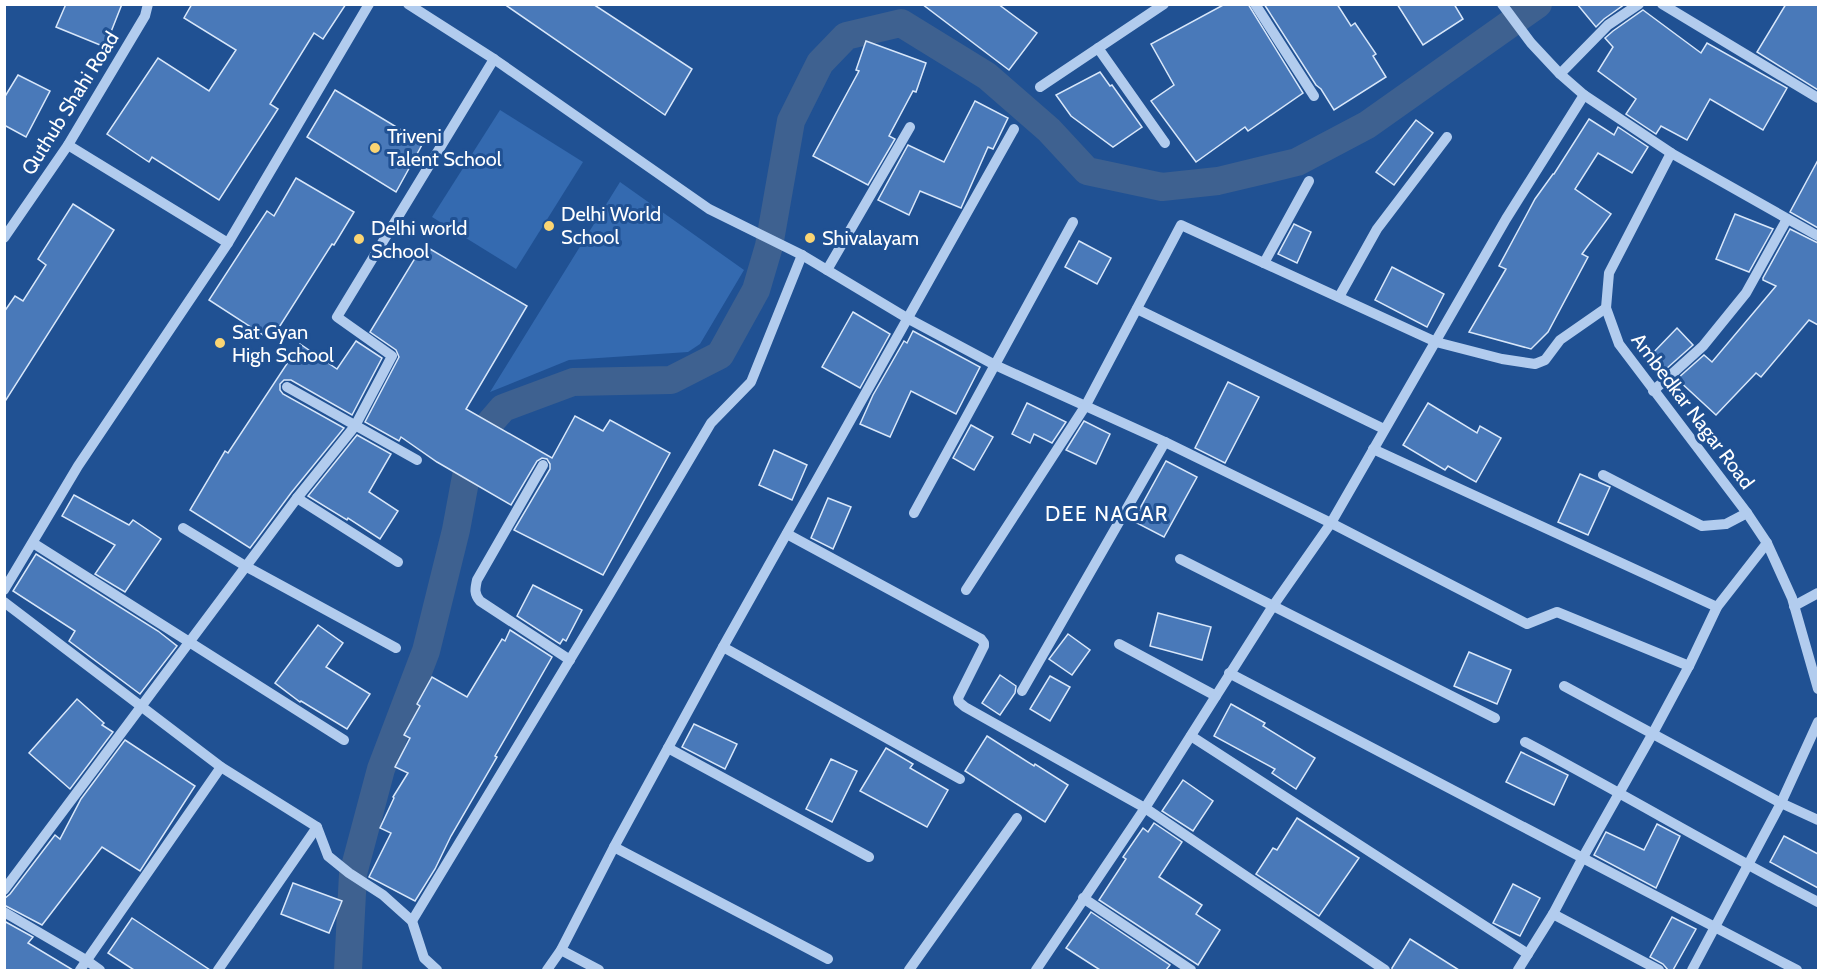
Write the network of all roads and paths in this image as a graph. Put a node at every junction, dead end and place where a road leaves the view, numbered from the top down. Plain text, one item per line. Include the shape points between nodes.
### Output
1 (369, 4) edge
2 (408, 4) edge
3 (1164, 4) edge
4 (1255, 4) edge
5 (1639, 4) edge
6 (1662, 4) edge
7 (1503, 6) edge
8 (146, 10) edge
9 (1098, 48) junction
10 (494, 59) junction
11 (1560, 74) junction
12 (1040, 87) dead end
13 (1584, 95) junction
14 (1314, 96) dead end
15 (1818, 98) edge
16 (910, 127) dead end
17 (1014, 129) dead end
18 (1447, 137) dead end
19 (1165, 143) dead end
20 (68, 145) junction
21 (1671, 153) junction
22 (1309, 181) dead end
23 (1787, 219) junction
24 (1073, 222) dead end
25 (1818, 236) edge
26 (4, 237) edge
27 (228, 243) junction
28 (802, 255) junction
29 (1264, 263) junction
30 (827, 270) junction
31 (1339, 297) junction
32 (1606, 308) junction
33 (1137, 309) junction
34 (907, 318) junction
35 (1436, 342) junction
36 (995, 365) junction
37 (287, 387) dead end
38 (1653, 391) junction
39 (1086, 405) junction
40 (355, 426) junction
41 (1384, 429) junction
42 (1165, 442) junction
43 (1373, 449) junction
44 (417, 460) dead end
45 (543, 465) dead end
46 (1603, 475) dead end
47 (297, 498) junction
48 (914, 513) dead end
49 (1747, 513) junction
50 (1331, 523) junction
51 (183, 528) dead end
52 (787, 534) junction
53 (33, 543) junction
54 (1767, 543) junction
55 (1180, 560) dead end
56 (398, 562) dead end
57 (247, 567) junction
58 (4, 590) edge
59 (966, 590) dead end
60 (1818, 593) edge
61 (4, 602) edge
62 (1273, 606) junction
63 (1794, 606) junction
64 (1717, 607) junction
65 (190, 643) junction
66 (1119, 644) dead end
67 (723, 647) junction
68 (396, 648) dead end
69 (570, 660) junction
70 (1689, 666) junction
71 (1229, 673) junction
72 (1564, 686) dead end
73 (1818, 689) edge
74 (1022, 691) dead end
75 (1216, 696) junction
76 (142, 708) junction
77 (1495, 718) dead end
78 (1818, 722) edge
79 (1653, 733) junction
80 (1191, 736) junction
81 (344, 740) dead end
82 (1525, 741) dead end
83 (668, 748) junction
84 (221, 767) junction
85 (960, 779) dead end
86 (1619, 792) junction
87 (1781, 803) junction
88 (1145, 808) junction
89 (1017, 818) dead end
90 (1818, 819) edge
91 (317, 827) junction
92 (614, 847) junction
93 (869, 857) dead end
94 (1582, 859) junction
95 (1748, 865) junction
96 (4, 890) edge
97 (1083, 898) junction
98 (1818, 902) edge
99 (4, 912) edge
100 (1553, 914) junction
101 (412, 921) junction
102 (1715, 926) junction
103 (561, 950) junction
104 (1528, 954) junction
105 (828, 959) dead end
106 (86, 960) junction
107 (80, 970) edge
108 (100, 970) edge
109 (218, 970) edge
110 (438, 970) edge
111 (548, 970) edge
112 (599, 970) edge
113 (909, 970) edge
114 (1036, 970) edge
115 (1191, 970) edge
116 (1385, 970) edge
117 (1518, 970) edge
118 (1659, 970) edge
119 (1692, 970) edge
120 (1797, 970) edge

1 - 27 street
2 - 10 street
3 - 9 street
4 - 14 street
5 - 11 street via 1608,25
6 - 15 street
7 - 11 street
8 - 20 street, Quthub Shahi Road
9 - 12 street
9 - 19 street
10 - 28 street via 709,209
10 - 40 street via 337,317 392,356
11 - 13 street
13 - 21 street
13 - 35 street via 1506,219
16 - 30 street
17 - 34 street
18 - 31 street via 1377,229
20 - 26 street, Quthub Shahi Road
20 - 27 street
21 - 23 street
21 - 32 street, Ambedkar Nagar Road via 1609,273
22 - 29 street
23 - 25 street
23 - 38 street via 1746,293 1703,346
24 - 36 street
27 - 53 street via 78,466
28 - 30 street
28 - 69 street via 751,382 711,423
29 - 31 street
29 - 33 street via 1181,225
30 - 34 street
31 - 35 street
32 - 35 street via 1560,340 1545,360 1535,364
32 - 38 street, Ambedkar Nagar Road via 1619,344
33 - 39 street
33 - 41 street
34 - 36 street
34 - 52 street
35 - 41 street
36 - 39 street
36 - 48 street
37 - 40 street
38 - 49 street, Ambedkar Nagar Road
39 - 42 street
39 - 59 street
40 - 44 street
40 - 47 street
41 - 43 street
42 - 50 street
42 - 74 street
43 - 50 street
43 - 64 street
45 - 69 street via 475,588 480,601
46 - 49 street via 1702,526 1725,524
47 - 56 street
47 - 57 street
49 - 54 street, Ambedkar Nagar Road
50 - 62 street
50 - 70 street via 1527,624 1557,612
51 - 57 street
52 - 67 street
52 - 88 street via 981,639 984,646 959,702
53 - 58 street
53 - 65 street
54 - 63 street, Ambedkar Nagar Road
54 - 64 street
55 - 62 street
57 - 65 street
57 - 68 street
60 - 63 street
61 - 76 street
62 - 71 street
62 - 77 street
63 - 73 street, Ambedkar Nagar Road
64 - 70 street
65 - 76 street
65 - 81 street
66 - 75 street
67 - 83 street
67 - 85 street
69 - 101 street
70 - 79 street
71 - 75 street
71 - 94 street
72 - 79 street
75 - 80 street
76 - 84 street
76 - 96 street
78 - 87 street
79 - 86 street
79 - 87 street
80 - 88 street
80 - 104 street
82 - 86 street
83 - 92 street
83 - 93 street
84 - 91 street
84 - 106 street
86 - 94 street
86 - 95 street
87 - 90 street
87 - 95 street
88 - 97 street
88 - 116 street
89 - 113 street
91 - 101 street via 328,856
91 - 109 street
92 - 103 street
92 - 105 street
94 - 100 street
94 - 102 street
95 - 98 street
95 - 102 street
97 - 114 street
97 - 115 street
99 - 106 street
100 - 104 street
100 - 118 street
101 - 110 street via 424,958
102 - 119 street
102 - 120 street
103 - 111 street
103 - 112 street
104 - 117 street
106 - 107 street
106 - 108 street

